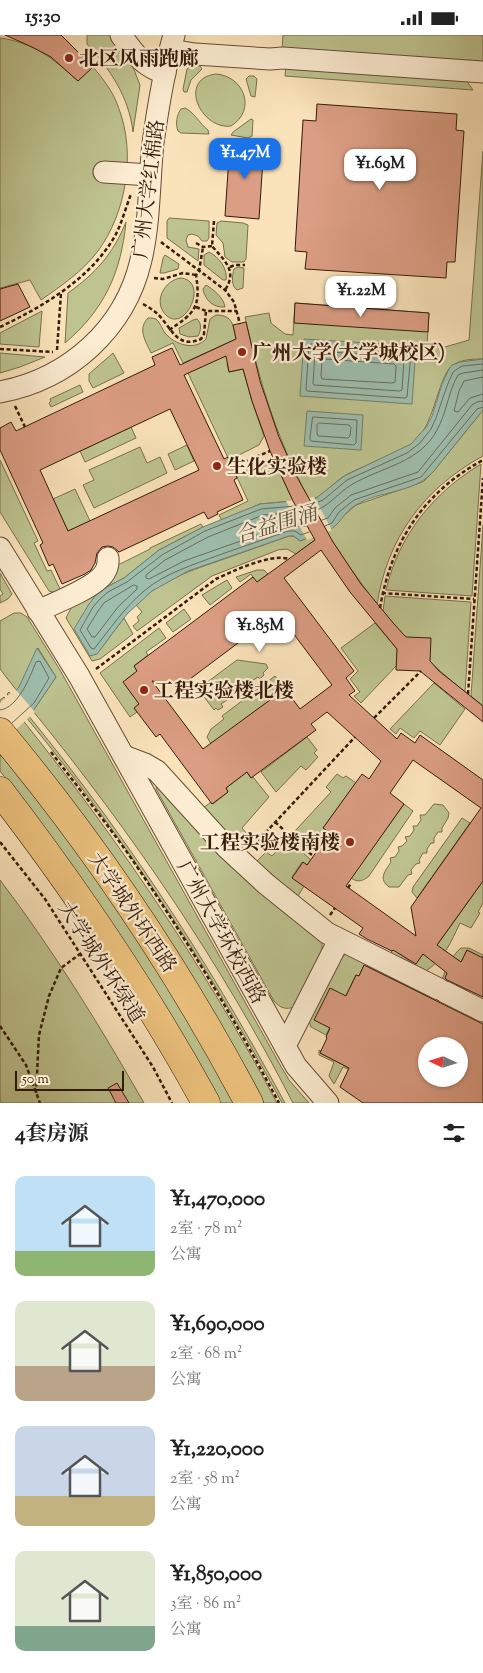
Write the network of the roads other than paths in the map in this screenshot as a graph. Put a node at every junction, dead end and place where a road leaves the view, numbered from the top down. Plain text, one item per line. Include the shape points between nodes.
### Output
1 (121, 35) edge
2 (172, 43) edge
3 (483, 72) edge
4 (165, 73) junction
5 (104, 172) dead end
6 (150, 175) junction
7 (7, 399) edge
8 (0, 549) edge
9 (108, 557) dead end
10 (38, 611) junction
11 (6, 739) edge
12 (124, 757) junction
13 (0, 791) edge
14 (339, 939) junction
15 (483, 1011) edge
16 (285, 1045) junction
17 (206, 1103) edge
18 (249, 1103) edge
19 (328, 1103) edge

1 - 4 lane via 139,60
2 - 3 lane via 195,54
2 - 4 lane, 广州大学红棉路
4 - 6 lane, 广州大学红棉路
5 - 6 lane
6 - 7 lane, 广州大学红棉路 via 142,259 127,298 110,326 82,356
8 - 10 lane, 广州大学环校西路
9 - 10 lane via 105,572 95,583
10 - 12 lane, 广州大学环校西路
11 - 18 main road, 大学城外环西路 via 64,811 120,889 182,986
12 - 14 lane, 广州大学环校西路 via 145,763 156,771 240,860 331,936
12 - 16 lane, 广州大学环校西路
13 - 17 main road, 大学城外环西路 via 113,949 154,1012
14 - 15 lane, 广州大学环校西路
14 - 16 lane
16 - 19 lane, 广州大学环校西路 via 300,1071

